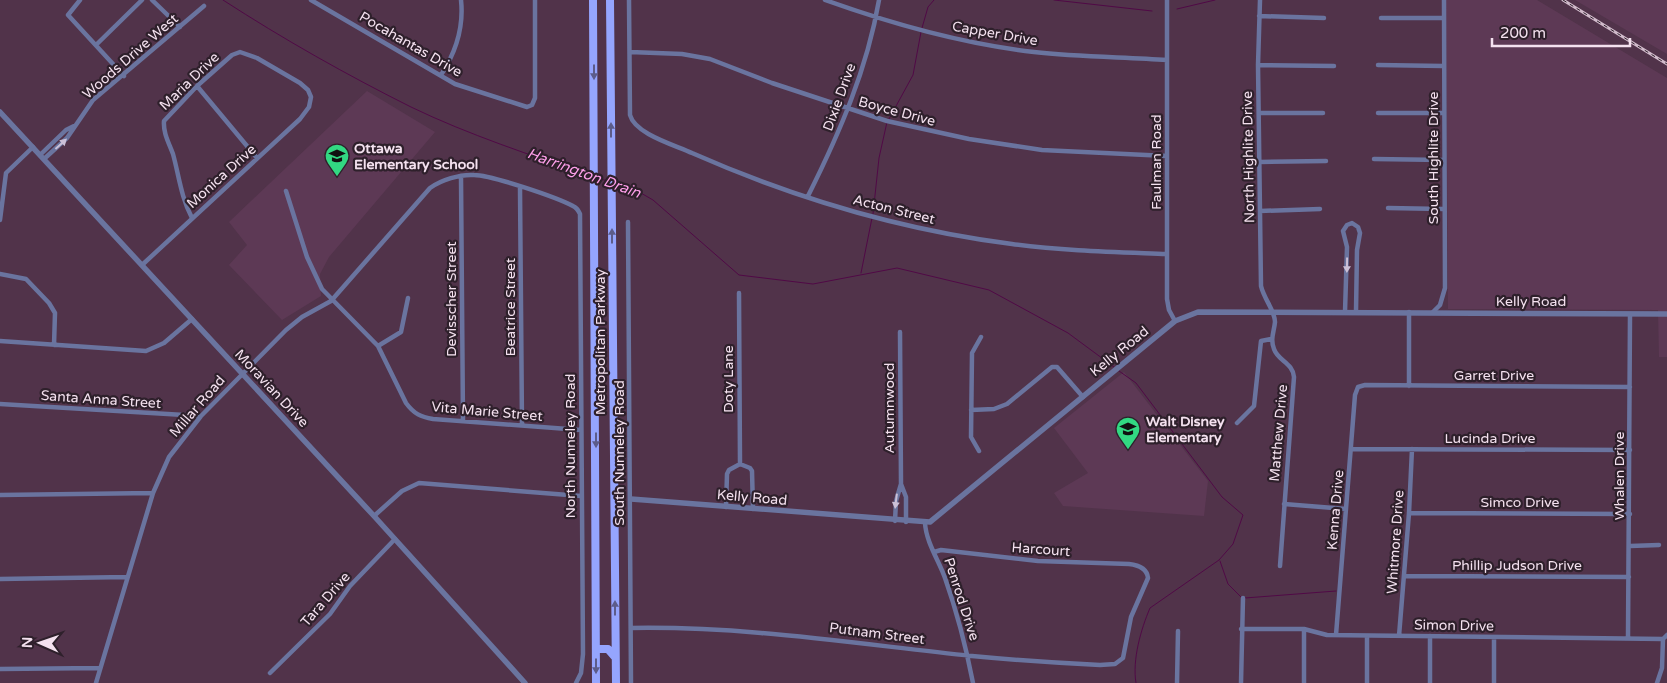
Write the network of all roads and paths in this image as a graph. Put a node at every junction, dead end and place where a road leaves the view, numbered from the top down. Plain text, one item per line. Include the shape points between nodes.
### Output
1 (80, 0) edge
2 (142, 0) edge
3 (152, 0) edge
4 (311, 0) edge
5 (324, 0) edge
6 (461, 0) edge
7 (535, 0) edge
8 (593, 0) edge
9 (610, 0) edge
10 (629, 0) edge
11 (825, 0) edge
12 (879, 0) edge
13 (1166, 0) edge
14 (1260, 0) edge
15 (1444, 0) edge
16 (204, 6) dead end
17 (321, 6) junction
18 (1259, 16) junction
19 (876, 17) junction
20 (1324, 18) dead end
21 (1381, 18) dead end
22 (1444, 18) junction
23 (593, 23) junction
24 (180, 27) junction
25 (610, 28) junction
26 (97, 44) junction
27 (630, 52) junction
28 (1167, 60) junction
29 (1258, 65) junction
30 (1378, 65) dead end
31 (1334, 66) dead end
32 (1443, 66) junction
33 (441, 75) junction
34 (124, 76) junction
35 (197, 86) junction
36 (311, 100) joint
37 (848, 109) junction
38 (0, 112) edge
39 (1259, 113) junction
40 (1323, 113) dead end
41 (1378, 113) dead end
42 (1444, 114) junction
43 (33, 148) junction
44 (1167, 156) junction
45 (42, 157) junction
46 (257, 158) junction
47 (1374, 159) dead end
48 (1444, 160) junction
49 (1326, 161) dead end
50 (1260, 162) junction
51 (461, 177) junction
52 (520, 188) junction
53 (286, 191) dead end
54 (808, 196) junction
55 (1388, 208) dead end
56 (577, 209) joint
57 (1320, 209) dead end
58 (1443, 209) junction
59 (1260, 211) junction
60 (192, 218) junction
61 (0, 220) edge
62 (628, 222) dead end
63 (1168, 254) junction
64 (142, 265) junction
65 (0, 274) edge
66 (739, 293) dead end
67 (408, 298) dead end
68 (331, 301) junction
69 (1272, 311) junction
70 (1345, 312) junction
71 (1356, 312) junction
72 (1409, 312) junction
73 (1433, 312) junction
74 (1630, 314) junction
75 (1667, 314) edge
76 (192, 319) junction
77 (1175, 321) junction
78 (900, 332) dead end
79 (981, 337) dead end
80 (1271, 339) junction
81 (0, 341) edge
82 (54, 345) junction
83 (378, 346) junction
84 (241, 373) junction
85 (1409, 386) junction
86 (1358, 387) joint
87 (1630, 387) junction
88 (1083, 396) junction
89 (0, 404) edge
90 (972, 410) junction
91 (201, 416) junction
92 (463, 421) junction
93 (1237, 423) dead end
94 (522, 425) junction
95 (581, 430) junction
96 (1351, 449) junction
97 (1412, 449) junction
98 (1630, 450) junction
99 (979, 451) dead end
100 (740, 464) junction
101 (901, 484) junction
102 (153, 493) junction
103 (0, 495) edge
104 (581, 496) junction
105 (631, 499) junction
106 (1284, 504) junction
107 (726, 507) junction
108 (753, 509) junction
109 (1346, 509) junction
110 (1410, 513) junction
111 (1630, 514) junction
112 (374, 516) junction
113 (895, 521) junction
114 (906, 522) junction
115 (925, 523) junction
116 (395, 539) junction
117 (1659, 545) dead end
118 (1630, 546) junction
119 (934, 552) junction
120 (1280, 566) dead end
121 (1404, 576) junction
122 (127, 577) junction
123 (1629, 577) junction
124 (0, 579) edge
125 (1243, 598) dead end
126 (631, 628) junction
127 (1241, 629) junction
128 (1304, 629) junction
129 (1178, 631) dead end
130 (1336, 636) junction
131 (1367, 636) junction
132 (1399, 636) junction
133 (1430, 636) junction
134 (1494, 637) junction
135 (1665, 637) edge
136 (1628, 638) junction
137 (596, 650) junction
138 (968, 655) junction
139 (616, 657) junction
140 (1119, 661) joint
141 (100, 668) junction
142 (0, 669) edge
143 (270, 673) dead end
144 (96, 683) edge
145 (525, 683) edge
146 (576, 683) edge
147 (596, 683) edge
148 (616, 683) edge
149 (631, 683) edge
150 (973, 683) edge
151 (1177, 683) edge
152 (1241, 683) edge
153 (1304, 683) edge
154 (1367, 683) edge
155 (1430, 683) edge
156 (1494, 683) edge
157 (1657, 683) edge

1 - 26 street via 68,14
2 - 26 street
3 - 24 street
4 - 17 street, Pocahantas Drive
5 - 17 street
6 - 33 street via 457,43
7 - 33 street, Pocahantas Drive via 535,98 532,106 518,106 465,88
8 - 23 main road, Metropolitan Parkway
9 - 25 main road, Metropolitan Parkway
10 - 27 street
11 - 19 street, Capper Drive
12 - 19 street, Dixie Drive
13 - 28 street, Faulman Road
14 - 18 street, North Highlite Drive
15 - 22 street, South Highlite Drive
16 - 24 street, Woods Drive West
17 - 33 street, Pocahantas Drive
18 - 20 street
18 - 29 street, North Highlite Drive
19 - 28 street, Capper Drive via 946,36 1036,53
19 - 37 street, Dixie Drive
21 - 22 street
22 - 32 street, South Highlite Drive
23 - 25 main road via 601,30
23 -> 137 main road, Metropolitan Parkway
24 - 34 street, Woods Drive West
139 -> 25 main road, Metropolitan Parkway
26 - 34 street
27 - 37 street, Boyce Drive via 682,54 710,59
27 - 54 street, Acton Street via 632,122 648,133 737,173
28 - 44 street, Faulman Road
29 - 31 street
29 - 39 street, North Highlite Drive
30 - 32 street
32 - 42 street, South Highlite Drive
34 - 45 street, Woods Drive West via 93,100 68,138
35 - 36 street, Maria Drive via 232,54 240,52 248,53 293,78 308,90
35 - 46 street
35 - 60 street, Maria Drive via 167,116 164,125 183,199
36 - 46 street, Monica Drive via 304,115
37 - 44 street, Boyce Drive via 920,130 1015,147
37 - 54 street, Dixie Drive
38 - 43 street, Moravian Drive
39 - 40 street
39 - 50 street, North Highlite Drive
41 - 42 street
42 - 48 street, South Highlite Drive
43 - 45 street, Moravian Drive
43 - 61 street via 6,174
44 - 63 street, Faulman Road
45 - 64 street, Moravian Drive
46 - 60 street, Monica Drive
47 - 48 street
48 - 58 street, South Highlite Drive
49 - 50 street
50 - 59 street, North Highlite Drive
51 - 52 street, Millar Road via 481,176
51 - 68 street, Millar Road via 430,188
51 - 92 street, Devisscher Street
52 - 56 street, Millar Road
52 - 94 street, Beatrice Street
53 - 68 street, Vita Marie Street via 316,278
54 - 63 street, Acton Street via 879,219 960,236 1055,249
55 - 58 street
56 - 95 street, North Nunneley Road via 580,221
57 - 59 street
58 - 73 street, South Highlite Drive via 1445,288 1440,305
59 - 69 street, North Highlite Drive via 1261,286 1263,297
60 - 64 street, Monica Drive
62 - 105 street, South Nunneley Road
63 - 77 street, Faulman Road via 1168,310
64 - 76 street, Moravian Drive
65 - 82 street via 24,278 50,303 55,313
66 - 100 street, Doty Lane
67 - 83 street via 401,332
68 - 83 street, Vita Marie Street
68 - 84 street, Millar Road via 293,323
69 - 70 street, Kelly Road
69 - 77 street, Kelly Road via 1198,312
69 - 80 street via 1275,321
70 - 71 street, Kelly Road
71 -> 70 street via 1360,232 1352,224 1343,231 1347,247
71 - 72 street, Kelly Road
72 - 73 street, Kelly Road
72 - 85 street
73 - 74 street, Kelly Road
74 - 75 street, Kelly Road
74 - 87 street, Whalen Drive
76 - 82 street via 151,350
76 - 84 street, Moravian Drive
77 - 88 street, Kelly Road
78 - 101 street, Autumnwood
79 - 90 street via 972,353
80 - 93 street via 1261,342 1254,406
80 - 106 street, Matthew Drive via 1274,351 1293,373
81 - 82 street
83 - 92 street, Vita Marie Street via 413,412 423,417
84 - 91 street, Millar Road
84 - 112 street, Moravian Drive
85 - 86 street, Garret Drive
85 - 87 street, Garret Drive
86 - 96 street, Kenna Drive
87 - 98 street, Whalen Drive
88 - 90 street via 1057,367 1052,367 1007,404
88 - 115 street, Kelly Road via 938,518
89 - 91 street, Santa Anna Street
90 - 99 street via 971,436
91 - 102 street, Millar Road via 168,457
92 - 94 street, Vita Marie Street
94 - 95 street, Vita Marie Street
95 - 104 street, North Nunneley Road
96 - 97 street, Lucinda Drive
96 - 109 street, Kenna Drive
97 - 98 street, Lucinda Drive
97 - 110 street, Whitmore Drive
98 - 111 street, Whalen Drive
100 - 107 street via 727,474
100 - 108 street via 752,471
101 -> 113 street, Autumnwood
101 - 114 street, Autumnwood via 906,497
102 - 103 street
102 - 122 street, Millar Road
104 - 112 street via 419,484 402,491
104 - 146 street, North Nunneley Road via 583,654 581,673
105 - 107 street, Kelly Road
105 - 126 street, South Nunneley Road
106 - 109 street
106 - 120 street, Matthew Drive
107 - 108 street, Kelly Road
108 - 113 street, Kelly Road
109 - 130 street, Kenna Drive
110 - 111 street, Simco Drive
110 - 121 street, Whitmore Drive
111 - 118 street, Whalen Drive
112 - 116 street, Moravian Drive
113 - 114 street, Kelly Road
114 - 115 street, Kelly Road
115 - 119 street, Penrod Drive
116 - 143 street, Tara Drive via 350,586 330,614
116 - 145 street, Moravian Drive
117 - 118 street
118 - 123 street, Whalen Drive
119 - 138 street, Penrod Drive via 951,594
119 - 140 street, Harcourt via 941,550 1065,563 1129,564 1144,570 1148,575 1146,583 1131,617 1124,653
121 - 123 street, Phillip Judson Drive
121 - 132 street, Whitmore Drive
122 - 124 street
122 - 141 street, Millar Road
123 - 136 street, Whalen Drive
125 - 127 street
126 - 138 street, Putnam Street via 798,635
126 - 149 street, South Nunneley Road
127 - 128 street, Simon Drive
127 - 152 street
128 - 130 street, Simon Drive
128 - 153 street
129 - 151 street
130 - 131 street, Simon Drive
131 - 132 street, Simon Drive
131 - 154 street
132 - 133 street, Simon Drive
133 - 134 street, Simon Drive
133 - 155 street
134 - 136 street, Simon Drive
134 - 156 street
135 - 136 street, Simon Drive
135 - 157 street
137 - 139 main road via 608,649
137 -> 147 main road, Metropolitan Parkway
138 - 140 street, Putnam Street via 1100,666
138 - 150 street, Penrod Drive
139 - 148 main road, Metropolitan Parkway
141 - 142 street
141 - 144 street, Millar Road

